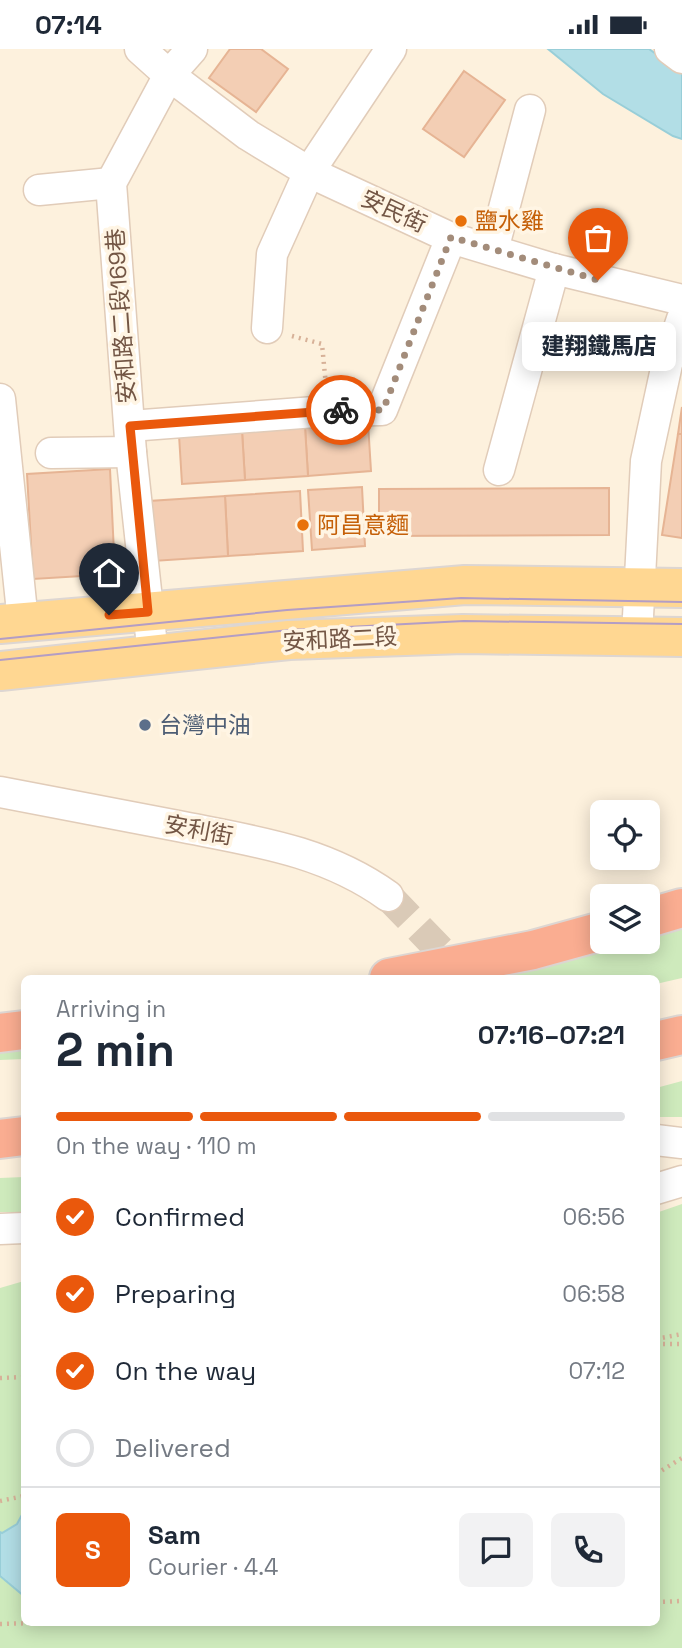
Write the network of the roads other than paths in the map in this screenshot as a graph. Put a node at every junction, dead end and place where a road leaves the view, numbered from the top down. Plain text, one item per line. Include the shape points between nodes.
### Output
1 (140, 49) edge
2 (192, 49) edge
3 (391, 49) edge
4 (670, 49) edge
5 (682, 58) edge
6 (169, 75) junction
7 (530, 110) dead end
8 (309, 172) junction
9 (111, 183) junction
10 (39, 190) dead end
11 (451, 237) junction
12 (493, 250) junction
13 (554, 269) junction
14 (682, 300) edge
15 (682, 319) edge
16 (267, 328) road end
17 (0, 399) edge
18 (130, 439) junction
19 (51, 453) dead end
20 (499, 470) dead end
21 (639, 587) junction
22 (682, 588) edge
23 (148, 612) junction
24 (12, 623) edge
25 (637, 636) junction
26 (682, 637) edge
27 (153, 655) junction
28 (0, 671) edge
29 (0, 792) edge
30 (388, 896) tunnel mouth
31 (682, 908) edge
32 (660, 914) edge
33 (590, 933) edge
34 (404, 975) edge
35 (21, 1030) edge
36 (0, 1033) edge
37 (682, 1035) edge
38 (660, 1040) edge
39 (21, 1136) edge
40 (0, 1139) edge
41 (660, 1140) edge
42 (682, 1143) edge
43 (682, 1181) edge
44 (660, 1187) edge
45 (21, 1228) edge
46 (0, 1229) edge

1 - 6 street, 安民街
2 - 6 street
3 - 8 street
4 - 5 street
6 - 8 street, 安民街 via 248,135
6 - 9 street
7 - 12 street
8 - 11 street, 安民街
8 - 16 street via 272,254
9 - 10 street
9 - 18 street, 安和路二段169巷
11 - 12 street, 安民街
11 - 18 street via 383,410 328,411
12 - 13 street, 安民街
13 - 14 street, 安民街
13 - 20 street
15 - 21 street via 646,461
17 - 24 street
18 - 19 street
18 - 23 street, 安和路二段169巷
21 - 22 main road, 安和路二段
21 - 23 main road, 安和路二段 via 465,585
21 - 25 street
23 - 24 main road, 安和路二段
23 - 27 street, 安和路二段169巷
25 - 26 main road, 安和路二段
25 - 27 main road, 安和路二段 via 463,634 289,640
27 - 28 main road, 安和路二段
29 - 30 street, 安利街 via 280,846 328,861
31 - 32 highway
33 - 34 highway via 533,950
35 - 36 highway
37 - 38 highway
39 - 40 highway
41 - 42 street
43 - 44 street
45 - 46 street

